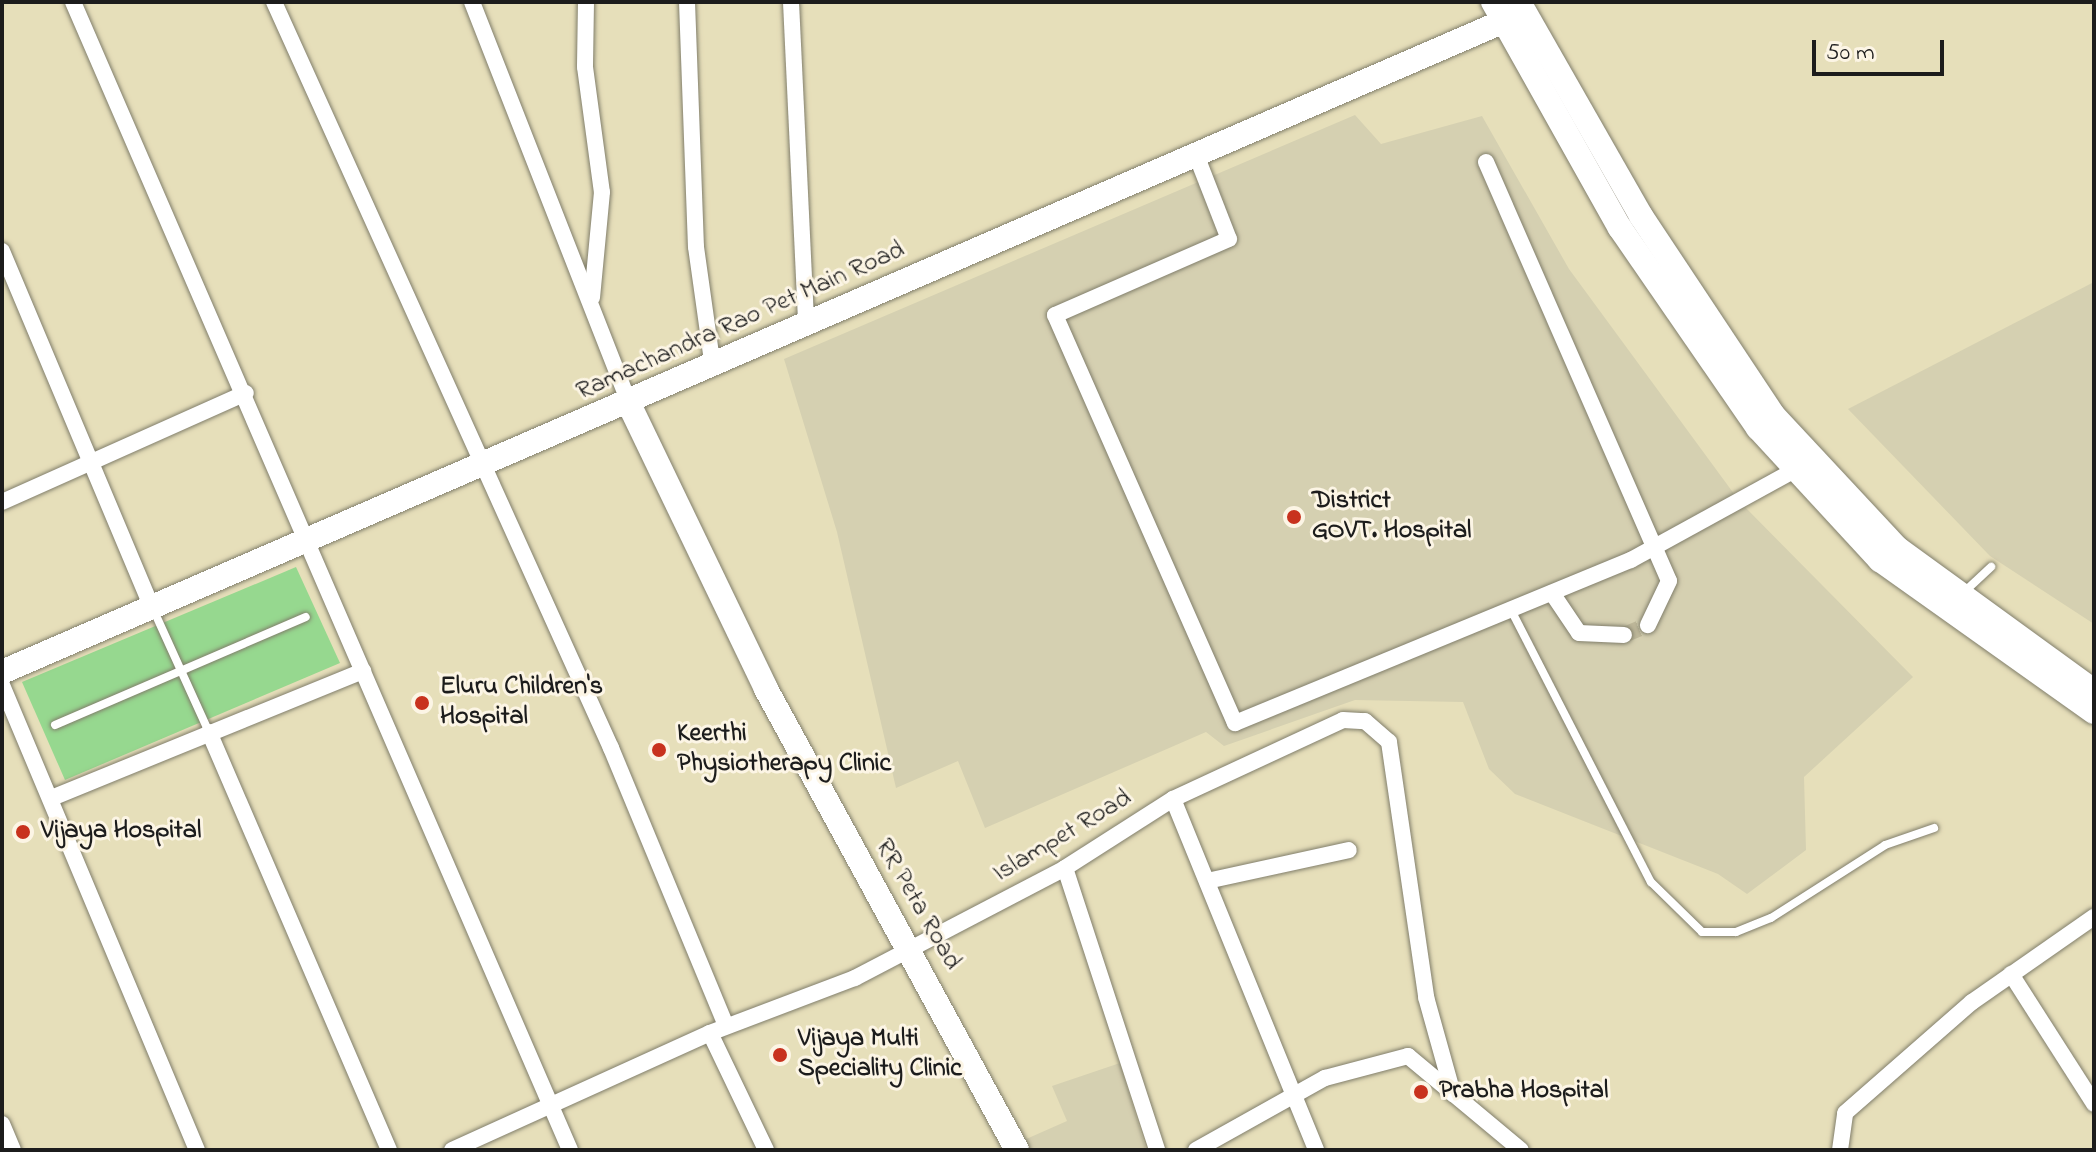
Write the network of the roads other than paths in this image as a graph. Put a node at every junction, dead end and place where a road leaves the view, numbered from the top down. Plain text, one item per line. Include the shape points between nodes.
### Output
1 (73, 2) edge
2 (274, 2) edge
3 (472, 2) edge
4 (586, 2) edge
5 (687, 2) edge
6 (791, 2) edge
7 (1519, 2) edge
8 (1498, 12) edge
9 (1195, 152) junction
10 (1486, 162) dead end
11 (1627, 216) junction
12 (2, 251) edge
13 (591, 304) junction
14 (806, 324) junction
15 (713, 368) junction
16 (246, 393) junction
17 (630, 406) junction
18 (90, 464) junction
19 (480, 465) junction
20 (1804, 465) junction
21 (2, 502) edge
22 (304, 543) junction
23 (1654, 549) junction
24 (1991, 567) dead end
25 (1552, 593) junction
26 (1961, 596) junction
27 (153, 610) junction
28 (1511, 610) junction
29 (306, 617) dead end
30 (1648, 625) tunnel mouth
31 (1624, 635) tunnel mouth
32 (363, 671) junction
33 (2, 672) edge
34 (181, 673) junction
35 (2, 685) edge
36 (2094, 691) edge
37 (2094, 712) edge
38 (55, 725) dead end
39 (209, 732) junction
40 (54, 797) junction
41 (1173, 799) junction
42 (1934, 828) dead end
43 (1349, 850) dead end
44 (1065, 868) junction
45 (1207, 881) junction
46 (2094, 917) edge
47 (911, 949) junction
48 (2011, 974) junction
49 (726, 1026) junction
50 (710, 1033) junction
51 (1294, 1092) junction
52 (1453, 1094) junction
53 (2094, 1104) edge
54 (553, 1109) junction
55 (2, 1124) edge
56 (13, 1150) edge
57 (197, 1150) edge
58 (389, 1150) edge
59 (452, 1150) edge
60 (570, 1150) edge
61 (766, 1150) edge
62 (1017, 1150) edge
63 (1157, 1150) edge
64 (1196, 1150) edge
65 (1316, 1150) edge
66 (1521, 1150) edge
67 (1840, 1150) edge

1 - 16 street
2 - 19 street
3 - 13 street
4 - 13 street via 585,67 602,192
5 - 15 street via 696,247
6 - 14 street
7 - 11 street
8 - 9 street, Ramachandra Rao Pet Main Road
8 - 11 street
9 - 14 street, Ramachandra Rao Pet Main Road
9 - 28 street via 1229,239 1055,315 1235,723
10 - 23 street
11 - 20 street via 1710,366
12 - 18 street
13 - 17 street
14 - 15 street, Ramachandra Rao Pet Main Road
15 - 17 street, Ramachandra Rao Pet Main Road
16 - 18 street
16 - 22 street
17 - 19 street, Ramachandra Rao Pet Main Road
17 - 47 street, RR Peta Road via 766,689
18 - 21 street
18 - 27 street
19 - 22 street, Ramachandra Rao Pet Main Road
19 - 49 street via 611,748
20 - 23 street
20 - 26 street via 1897,548
20 - 37 street via 1880,560
22 - 27 street, Ramachandra Rao Pet Main Road
22 - 32 street
23 - 25 street
23 - 30 street via 1669,581
24 - 26 lane
25 - 28 street
25 - 31 street via 1579,633
26 - 36 street
27 - 33 street, Ramachandra Rao Pet Main Road
27 - 34 lane
28 - 42 lane via 1651,882 1702,932 1736,932 1771,918 1885,845
29 - 34 lane
32 - 39 street
32 - 54 street
34 - 38 lane
34 - 39 lane
35 - 40 street
39 - 40 street
39 - 58 street
40 - 57 street
41 - 44 street, Islampet Road
41 - 45 street
41 - 52 street, Islampet Road via 1343,720 1381,729 1389,742 1426,997
43 - 45 street
44 - 47 street, Islampet Road
44 - 63 street
45 - 51 street
46 - 48 street
47 - 49 street, Islampet Road
47 - 62 street, RR Peta Road
48 - 53 street
48 - 67 street via 1845,1113
49 - 50 street, Islampet Road
50 - 54 street, Islampet Road
50 - 61 street
51 - 52 street via 1378,1059 1408,1056
51 - 64 street
51 - 65 street
52 - 66 street
54 - 59 street, Islampet Road
54 - 60 street
55 - 56 street

